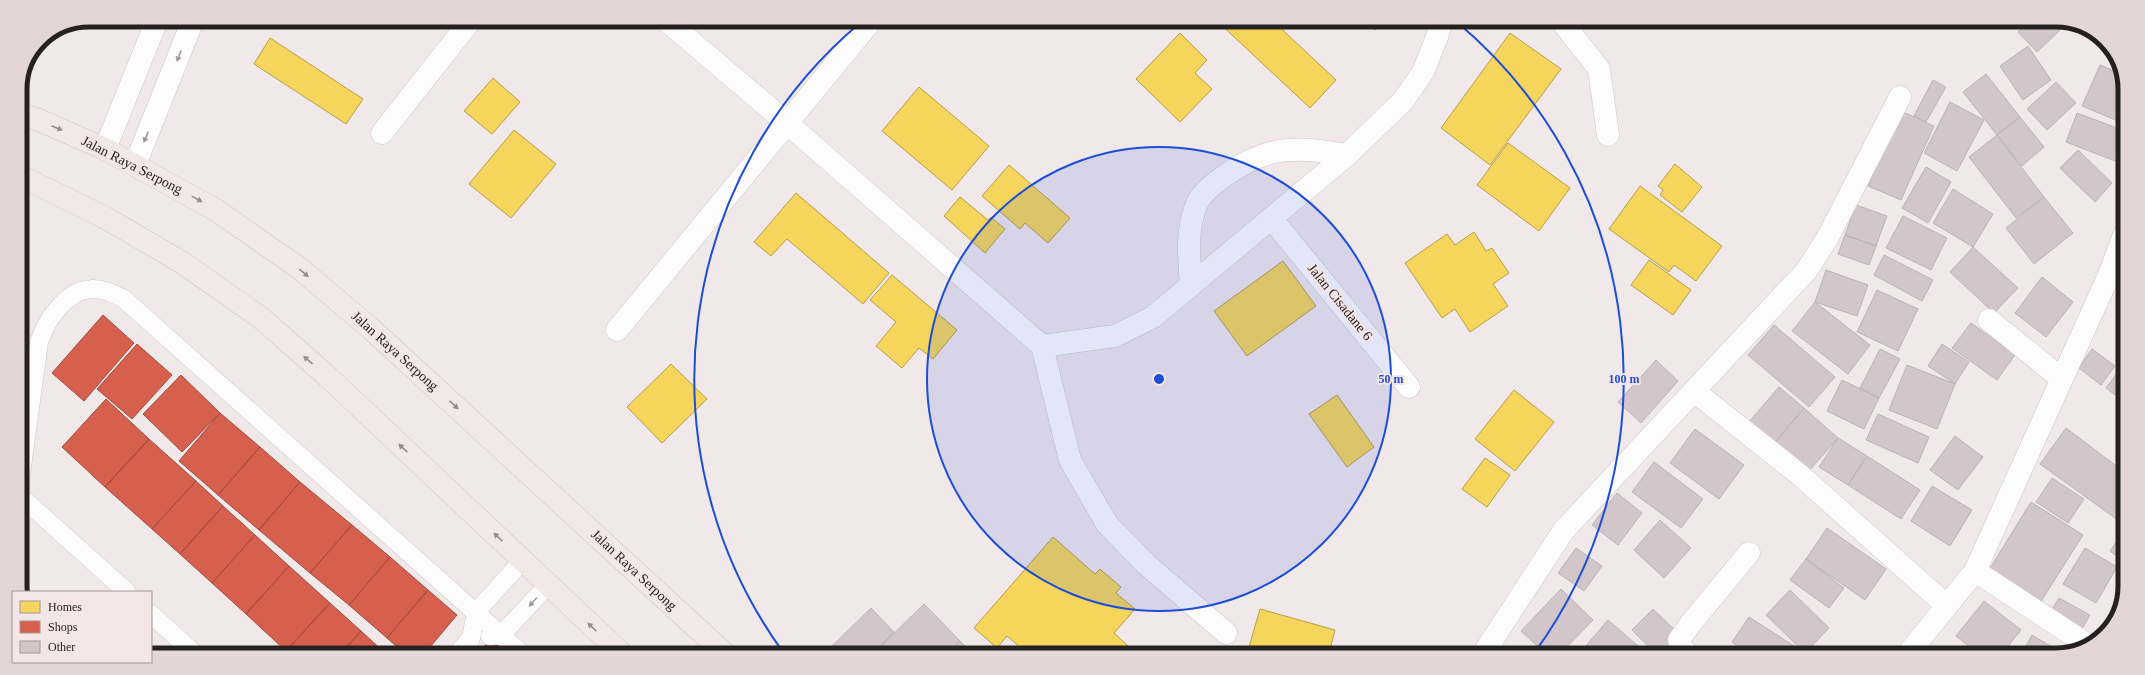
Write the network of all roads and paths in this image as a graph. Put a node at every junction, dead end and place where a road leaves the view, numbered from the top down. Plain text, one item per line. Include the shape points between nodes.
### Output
1 (154, 27) edge
2 (190, 27) edge
3 (465, 27) edge
4 (674, 27) edge
5 (866, 27) edge
6 (1440, 27) edge
7 (1566, 27) edge
8 (1900, 96) dead end
9 (27, 116) edge
10 (787, 123) junction
11 (382, 133) dead end
12 (1608, 134) dead end
13 (105, 149) junction
14 (1347, 155) junction
15 (135, 165) junction
16 (27, 179) edge
17 (1271, 218) junction
18 (2117, 276) edge
19 (1191, 285) junction
20 (1989, 320) dead end
21 (617, 330) dead end
22 (1042, 346) junction
23 (2062, 379) junction
24 (1409, 386) dead end
25 (1694, 391) junction
26 (27, 429) edge
27 (27, 502) edge
28 (1749, 552) dead end
29 (522, 560) junction
30 (1974, 571) junction
31 (548, 585) junction
32 (125, 591) edge
33 (1946, 605) junction
34 (476, 612) junction
35 (152, 615) edge
36 (1226, 633) dead end
37 (501, 635) junction
38 (471, 638) junction
39 (2083, 642) edge
40 (188, 648) edge
41 (462, 648) edge
42 (515, 648) edge
43 (616, 648) edge
44 (716, 648) edge
45 (1487, 648) edge
46 (1682, 648) edge
47 (1912, 648) edge

1 - 13 street
2 -> 15 street
3 - 11 street
4 - 10 street
5 - 10 street
6 - 14 street via 1423,72 1404,101
7 - 12 street via 1599,69
8 - 25 street via 1828,237 1807,270
9 -> 13 main road, Jalan Raya Serpong
10 - 21 street
10 - 22 street
13 - 15 main road, Jalan Raya Serpong
14 - 17 street
14 - 19 street via 1311,148 1262,154 1213,184 1196,205 1188,241
15 -> 44 main road, Jalan Raya Serpong via 216,210 299,268 369,327
29 -> 16 main road via 327,376 261,318 183,263 104,216
17 - 19 street
17 - 24 street, Jalan Cisadane 6
18 - 23 street
19 - 22 street via 1152,317 1115,336
20 - 23 street
22 - 36 street via 1070,460 1108,524 1146,564
23 - 30 street
25 - 33 street via 1800,475
25 - 45 street via 1564,530
26 - 34 lane via 39,342 48,321 65,302 79,293 90,289 105,290 124,299
27 - 32 lane
28 - 46 street via 1679,640
29 - 31 main road
29 - 34 lane
30 - 33 street
30 - 39 street
31 -> 37 lane
43 -> 31 main road
33 - 47 street
34 - 37 lane
34 - 38 lane
35 - 40 lane
37 - 38 lane
37 - 42 lane
38 - 41 lane

